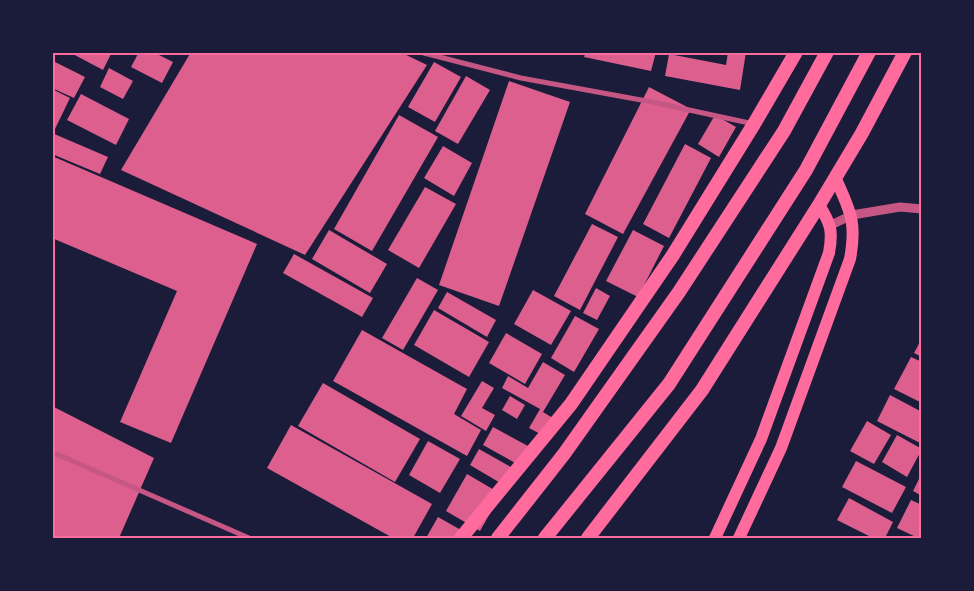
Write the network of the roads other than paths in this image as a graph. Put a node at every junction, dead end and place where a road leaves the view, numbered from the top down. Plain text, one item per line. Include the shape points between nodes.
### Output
1 (420, 52) edge
2 (796, 52) edge
3 (827, 52) edge
4 (868, 52) edge
5 (905, 52) edge
6 (754, 124) junction
7 (835, 176) junction
8 (819, 205) junction
9 (922, 209) edge
10 (852, 215) junction
11 (830, 225) junction
12 (52, 452) edge
13 (249, 538) edge
14 (461, 538) edge
15 (498, 538) edge
16 (545, 538) edge
17 (588, 538) edge
18 (715, 538) edge
19 (739, 538) edge

1 - 6 street via 521,78
2 - 6 highway
3 - 15 highway via 784,131 678,292 564,454
4 - 16 highway via 806,170 669,384
5 - 7 highway
6 - 14 highway via 673,255 571,404
7 - 8 highway
7 - 10 main road
8 - 11 main road
8 - 17 highway via 702,390
9 - 10 street via 900,207
10 - 11 street
10 - 19 main road via 854,238 850,259 781,448
11 - 18 main road via 832,238 828,253 761,439
12 - 13 street

